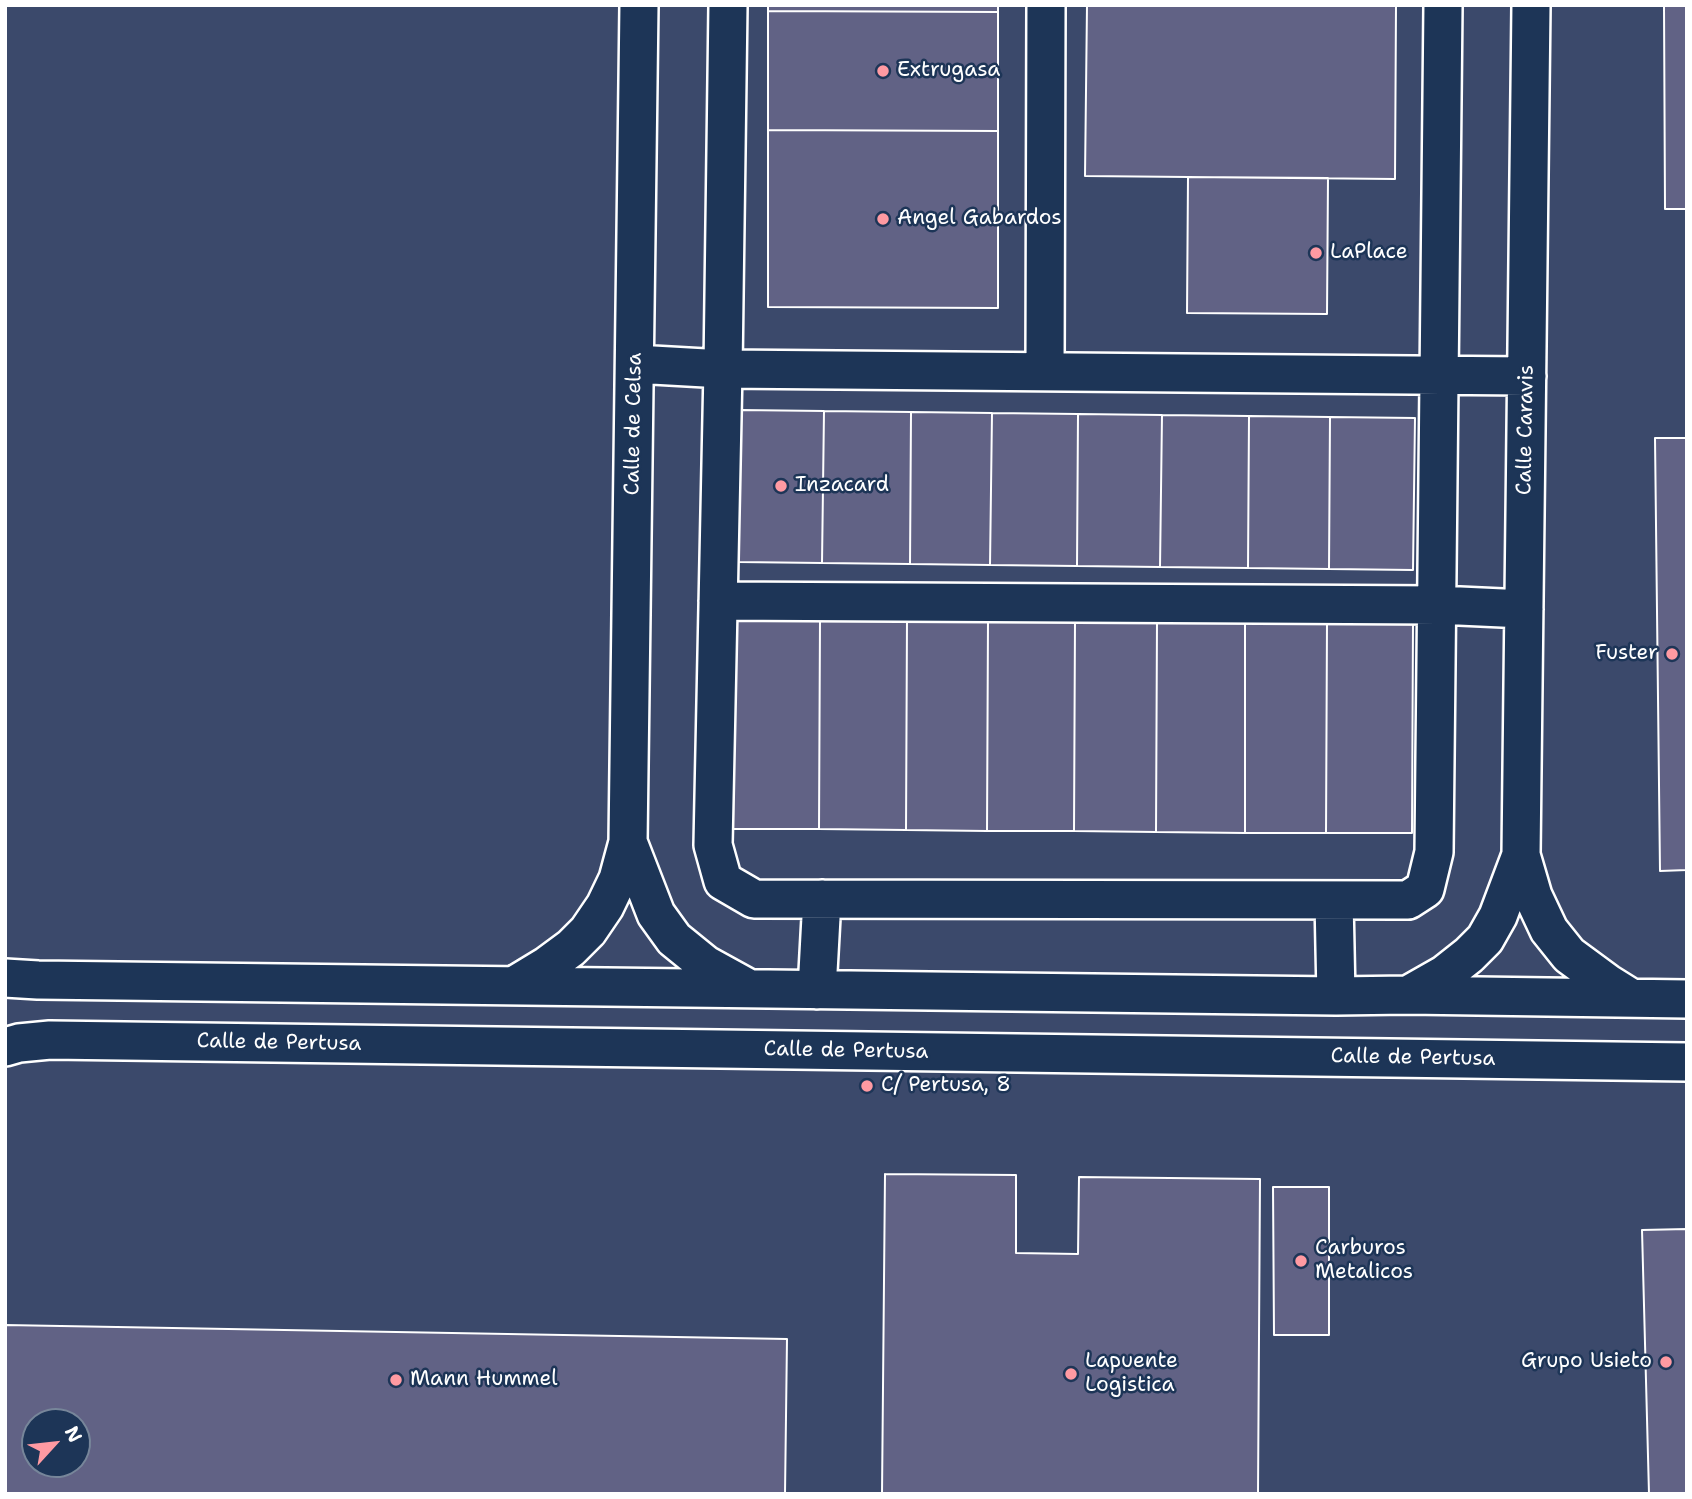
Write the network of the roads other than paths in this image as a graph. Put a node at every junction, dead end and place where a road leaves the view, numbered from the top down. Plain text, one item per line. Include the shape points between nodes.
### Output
1 (639, 5) edge
2 (728, 5) edge
3 (1046, 5) edge
4 (1443, 5) edge
5 (1531, 5) edge
6 (635, 364) junction
7 (723, 369) junction
8 (1045, 371) junction
9 (1440, 374) junction
10 (1527, 376) junction
11 (718, 601) junction
12 (1437, 605) junction
13 (1524, 609) junction
14 (628, 842) junction
15 (1521, 855) junction
16 (822, 899) junction
17 (1334, 900) junction
18 (5, 978) edge
19 (515, 985) junction
20 (748, 989) junction
21 (817, 990) junction
22 (1408, 995) junction
23 (1336, 996) junction
24 (1631, 998) junction
25 (1687, 999) edge
26 (5, 1047) edge
27 (1687, 1062) edge

1 - 6 street, Calle de Celsa
2 - 7 street
3 - 8 street
4 - 9 street
5 - 10 street, Calle Caravis
6 - 7 street
6 - 14 street, Calle de Celsa
7 - 8 street
7 - 11 street
8 - 9 street
9 - 10 street
9 - 12 street
10 - 13 street, Calle Caravis
11 - 12 street
11 - 16 street via 713,845 723,881 754,899
12 - 13 street
12 - 17 street via 1434,852 1425,889 1408,900
13 - 15 street, Calle Caravis
14 - 19 street, Calle de Celsa via 618,879 587,930 571,948
14 - 20 street, Calle de Celsa via 656,914 674,939 706,965
15 - 22 street, Calle Caravis via 1485,939 1445,974
15 - 24 street, Calle Caravis via 1549,930 1569,955
16 - 17 street
16 - 21 street
17 - 23 street
18 - 19 street
19 - 20 street
20 - 21 street
21 - 23 street
22 - 23 street
22 - 24 street
24 - 25 street
26 - 27 street, Calle de Pertusa via 50,1040

